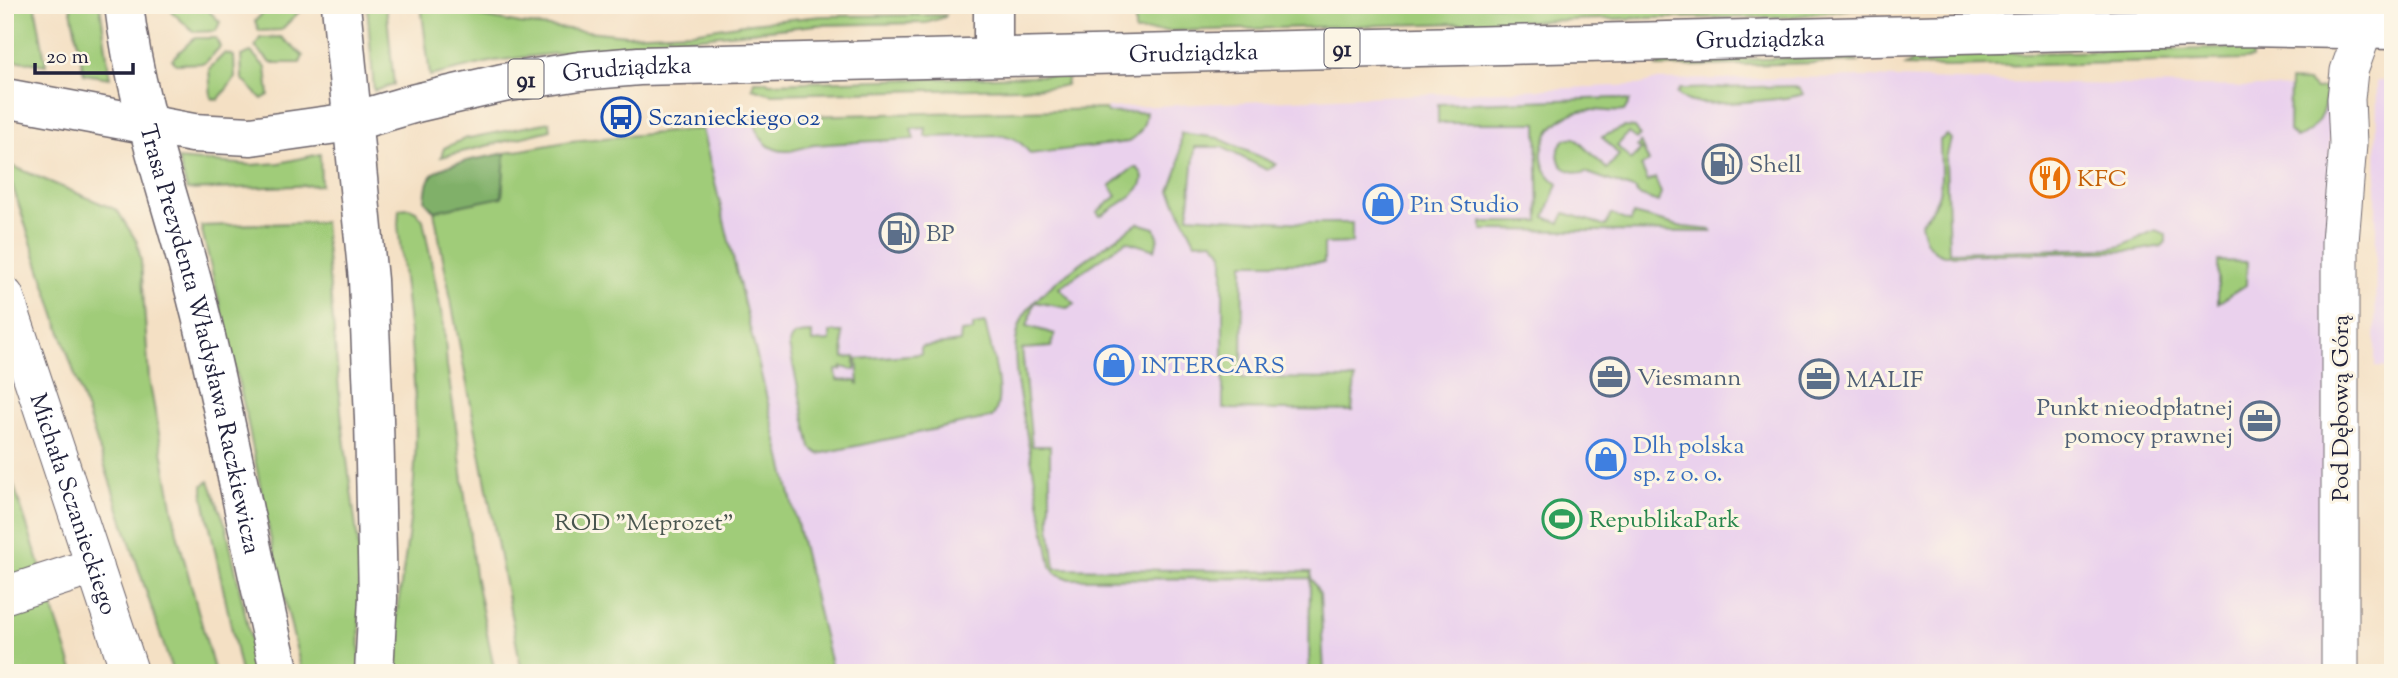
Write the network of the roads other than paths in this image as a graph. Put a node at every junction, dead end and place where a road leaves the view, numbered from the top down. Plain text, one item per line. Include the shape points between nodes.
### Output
1 (124, 5) edge
2 (341, 5) edge
3 (993, 5) edge
4 (2375, 22) edge
5 (993, 56) junction
6 (5, 98) edge
7 (351, 122) junction
8 (146, 124) junction
9 (5, 296) edge
10 (19, 387) edge
11 (95, 566) junction
12 (5, 595) edge
13 (130, 673) edge
14 (280, 673) edge
15 (374, 673) edge
16 (2340, 673) edge

1 - 8 main road, Trasa Prezydenta Władysława Raczkiewicza
2 - 7 main road
3 - 5 main road
4 - 5 main road, Grudziądzka / 91
4 - 16 street, Pod Dębową Górą via 2349,71 2346,99 2348,144 2340,242
5 - 7 main road, Grudziądzka / 91 via 599,69 474,88
6 - 8 main road, Grudziądzka / 91
7 - 8 main road, Grudziądzka / 91 via 251,136 193,133
7 - 15 main road via 368,280 374,419 378,598
8 - 14 main road, Trasa Prezydenta Władysława Raczkiewicza via 204,330
9 - 10 street, Michała Sczanieckiego
10 - 11 street, Michała Sczanieckiego
11 - 12 street
11 - 13 street, Michała Sczanieckiego

